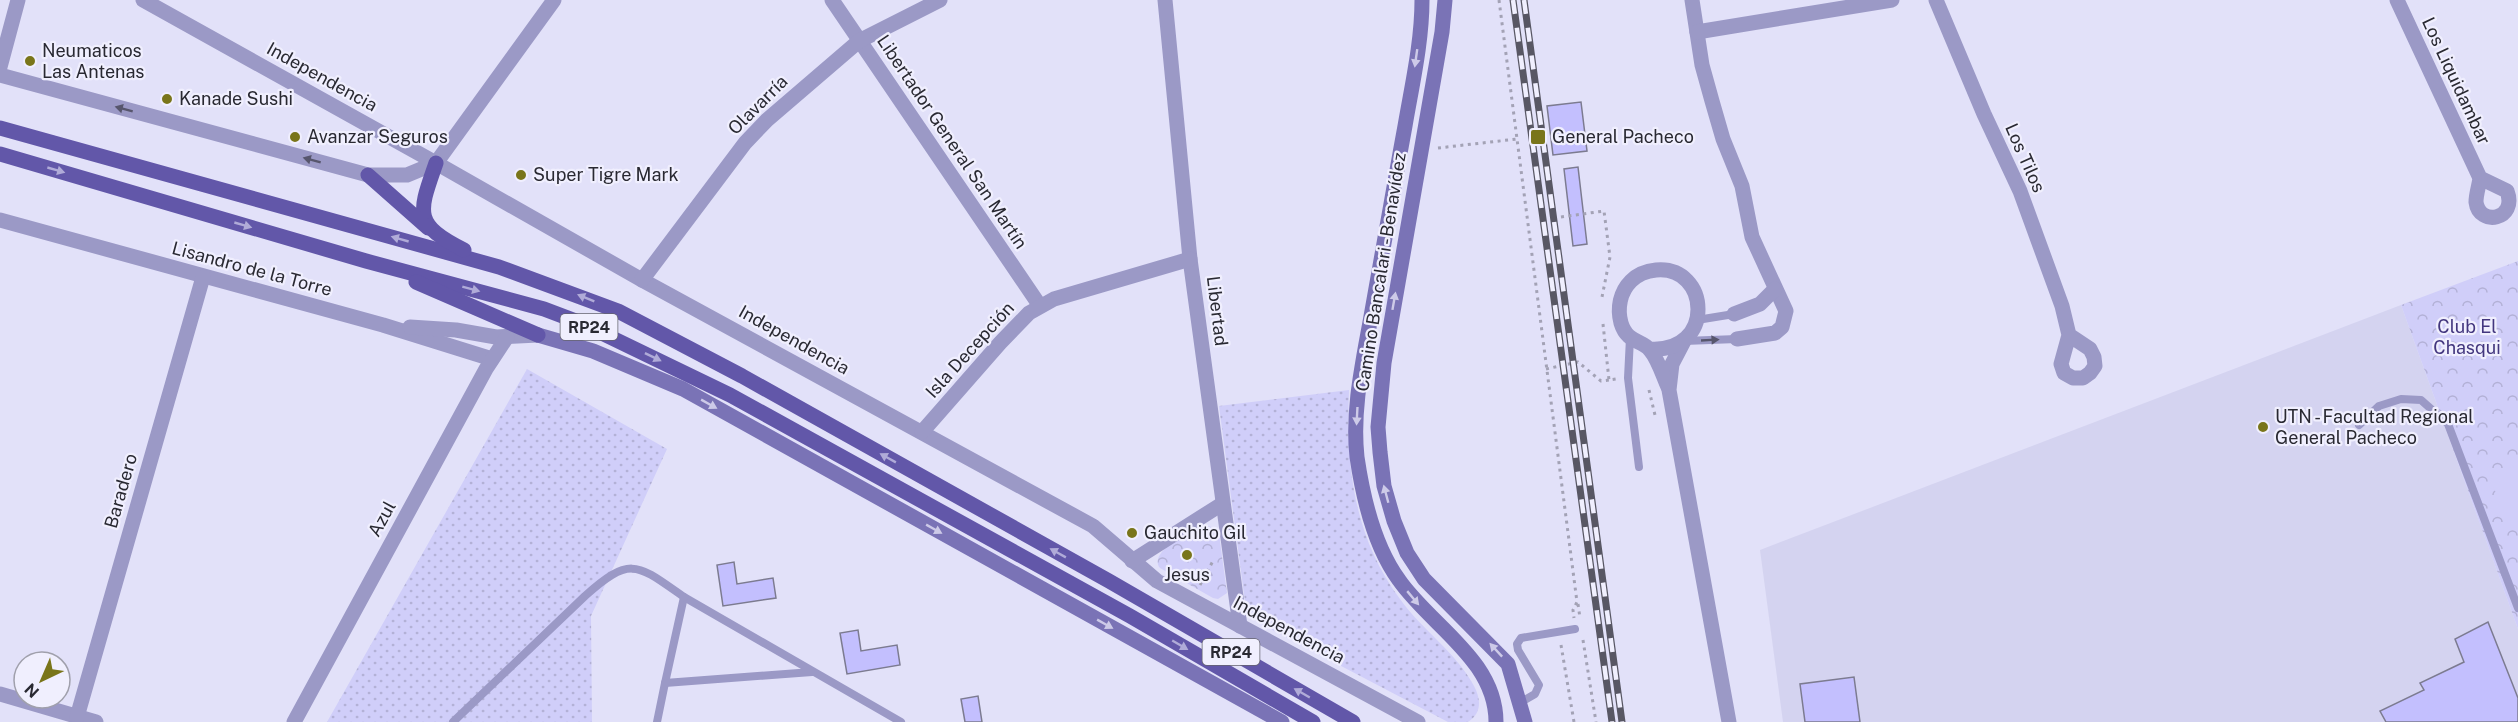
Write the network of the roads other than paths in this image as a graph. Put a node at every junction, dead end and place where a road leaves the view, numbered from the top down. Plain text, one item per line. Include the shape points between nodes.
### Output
1 (18, 0) edge
2 (143, 0) edge
3 (554, 0) edge
4 (832, 0) edge
5 (940, 0) edge
6 (1165, 0) edge
7 (1422, 0) edge
8 (1445, 0) edge
9 (1692, 0) edge
10 (1892, 0) edge
11 (1936, 0) edge
12 (2397, 0) edge
13 (1697, 32) junction
14 (859, 41) junction
15 (0, 67) edge
16 (0, 75) edge
17 (0, 128) edge
18 (0, 154) edge
19 (436, 163) junction
20 (368, 175) junction
21 (2480, 178) dead end
22 (0, 220) edge
23 (430, 230) junction
24 (1190, 259) junction
25 (366, 261) junction
26 (499, 267) junction
27 (204, 277) junction
28 (642, 279) junction
29 (1775, 289) junction
30 (1040, 306) junction
31 (1734, 314) joint
32 (1697, 320) junction
33 (383, 325) junction
34 (538, 335) junction
35 (2069, 335) dead end
36 (507, 337) junction
37 (1630, 338) junction
38 (1737, 339) joint
39 (1684, 341) junction
40 (1650, 349) junction
41 (492, 359) junction
42 (1669, 390) junction
43 (2359, 425) dead end
44 (922, 432) junction
45 (1639, 467) dead end
46 (1222, 504) junction
47 (1132, 561) junction
48 (684, 597) junction
49 (2518, 608) edge
50 (1240, 626) junction
51 (1578, 626) road end
52 (812, 672) junction
53 (664, 683) junction
54 (0, 694) edge
55 (1521, 702) junction
56 (77, 717) junction
57 (96, 722) edge
58 (294, 722) edge
59 (453, 722) edge
60 (657, 722) edge
61 (901, 722) edge
62 (1282, 722) edge
63 (1313, 722) edge
64 (1353, 722) edge
65 (1418, 722) edge
66 (1496, 722) edge
67 (1525, 722) edge
68 (1730, 722) edge

1 - 15 street
2 - 19 street, Independencia
3 - 19 street
4 - 14 street, Libertador General San Martín
5 - 14 street, Olavarría
6 - 24 street, Libertad
7 -> 66 main road, Camino Bancalari - Benavídez via 1413,79 1360,375 1357,455 1365,498 1384,554 1415,602 1479,669 1493,696
55 -> 8 main road, Camino Bancalari - Benavídez via 1508,664 1424,579 1407,553 1384,486 1378,427 1380,393
9 - 13 street
10 - 13 street
11 - 35 street, Los Tilos via 2020,191
12 - 21 street, Los Liquidambar
13 - 29 street via 1702,65 1723,139 1742,186 1752,237
14 - 28 street, Olavarría via 745,143
14 - 30 street, Libertador General San Martín
20 -> 16 street
26 -> 17 main road, RP24
18 -> 25 main road, RP24
19 - 20 street via 407,175
19 - 23 main road via 423,210
19 - 28 street, Independencia
20 - 23 main road
22 - 27 street, Lisandro de la Torre
23 - 26 main road
24 - 30 street, Isla Decepción
24 - 46 street, Libertad
25 - 34 main road
25 -> 63 main road, RP24 via 544,309 632,346 730,395
64 -> 26 main road, RP24 via 1109,581 662,333 586,298
27 - 33 street, Lisandro de la Torre
27 - 56 street, Baradero
28 - 44 street, Independencia
29 - 31 street via 1760,304
29 - 38 street via 1786,311 1782,327 1775,333
30 - 44 street, Isla Decepción via 1000,343
31 - 32 lane
32 - 37 street via 1699,306 1687,281 1662,269 1648,271 1635,277 1620,299 1620,320
32 - 39 street
33 - 36 street
33 - 41 street, Lisandro de la Torre
34 - 36 street
34 -> 62 main road via 593,351 683,389
36 - 41 street, Azul
37 - 40 street
37 - 45 lane via 1628,378
39 -> 38 lane
39 - 40 street via 1673,347
39 - 42 street via 1672,364
40 - 42 street
41 - 58 street, Azul
42 - 68 street
43 - 49 lane via 2379,406 2401,399 2421,400 2448,424
44 - 47 street, Independencia via 1093,526
46 - 47 street
46 - 50 street, Libertad
47 - 50 street, Independencia via 1157,581
48 - 52 lane
48 - 53 lane
48 - 59 lane via 650,573 622,568 585,596
50 - 65 street, Independencia
51 - 55 lane via 1521,638 1518,650 1539,685 1535,694
52 - 53 lane
52 - 61 lane
53 - 60 lane
54 - 56 street
55 - 67 main road, Camino Bancalari - Benavídez
56 - 57 street

